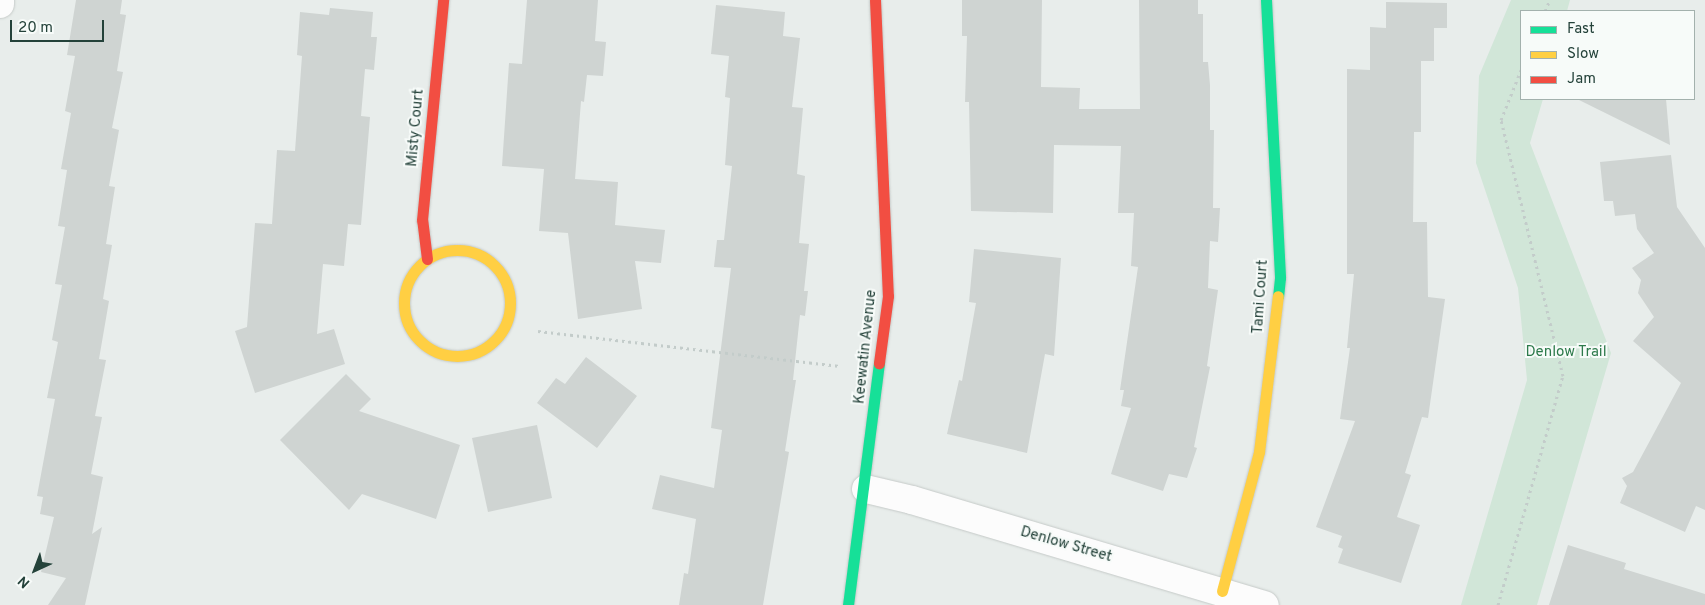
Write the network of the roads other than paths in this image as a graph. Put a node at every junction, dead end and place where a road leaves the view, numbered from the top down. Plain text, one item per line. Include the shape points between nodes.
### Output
1 (0, 0) edge
2 (443, 0) edge
3 (876, 0) edge
4 (1266, 0) edge
5 (0, 4) edge
6 (427, 259) junction
7 (866, 489) junction
8 (1222, 591) junction
9 (848, 605) edge
10 (1265, 605) edge

1 - 5 street
2 - 6 street, Misty Court via 422,220
3 - 7 street, Keewatin Avenue via 888,296
4 - 8 street, Tami Court via 1280,278 1259,452
6 - 6 street via 414,272 405,290 404,309 409,327 419,341 435,351 460,356 478,352 497,338 504,328 510,298 504,280 493,265 475,253 457,250
7 - 8 street, Denlow Street
7 - 9 street, Keewatin Avenue
8 - 10 street, Denlow Street

